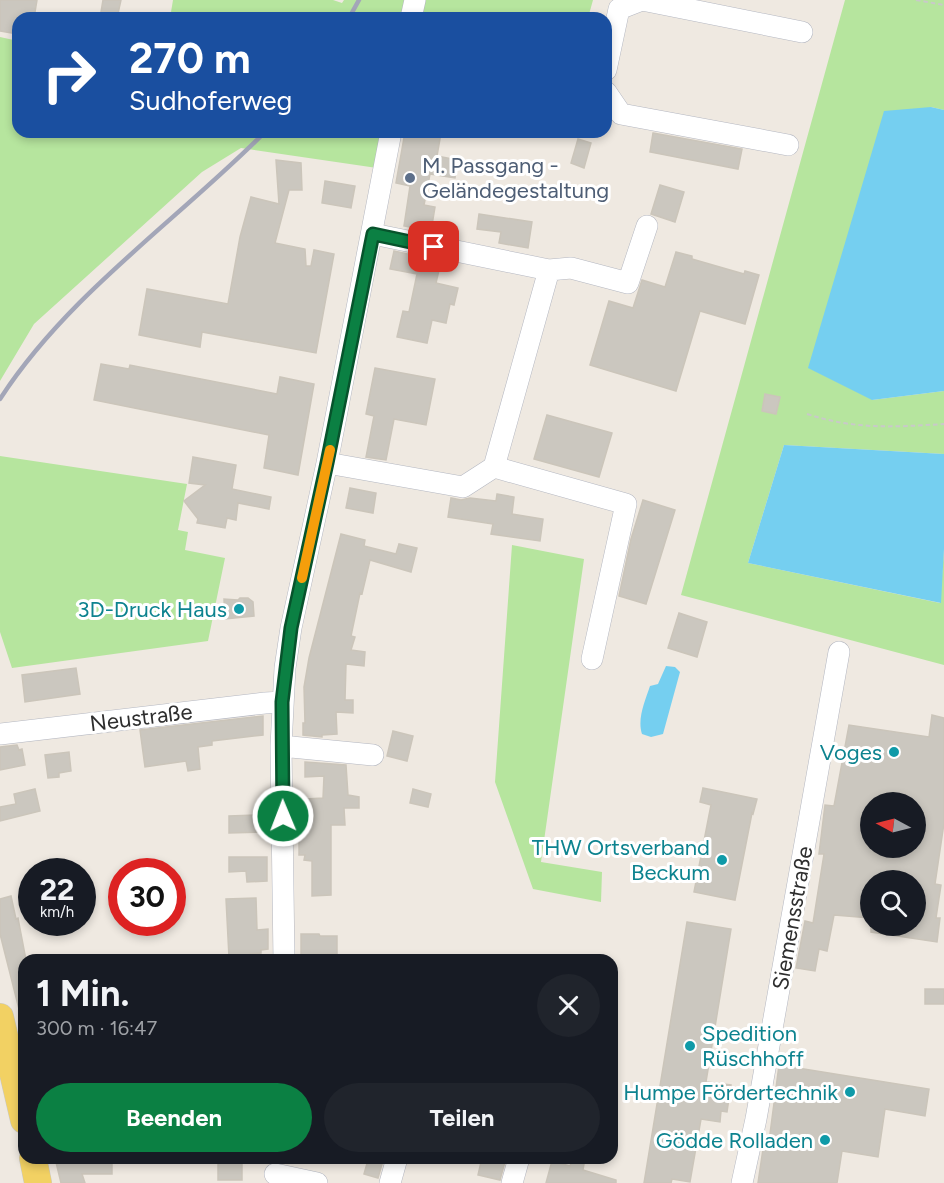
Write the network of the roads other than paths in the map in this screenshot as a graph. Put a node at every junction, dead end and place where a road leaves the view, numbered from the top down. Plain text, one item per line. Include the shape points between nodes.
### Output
1 (802, 32) dead end
2 (612, 42) edge
3 (612, 101) edge
4 (390, 138) edge
5 (788, 145) dead end
6 (646, 226) dead end
7 (373, 234) junction
8 (549, 270) junction
9 (327, 463) junction
10 (494, 467) junction
11 (839, 652) dead end
12 (592, 659) dead end
13 (282, 702) junction
14 (0, 734) edge
15 (281, 746) junction
16 (374, 755) dead end
17 (284, 954) edge
18 (1, 1028) edge
19 (18, 1081) edge
20 (34, 1164) edge
21 (395, 1164) edge
22 (517, 1164) edge
23 (275, 1172) edge
24 (38, 1183) edge
25 (317, 1183) edge
26 (390, 1183) edge
27 (512, 1183) edge
28 (742, 1183) edge

1 - 2 street via 642,0 619,9
3 - 5 street via 621,114
4 - 7 street
6 - 8 street via 628,283 571,268
7 - 8 street
7 - 9 street
8 - 10 street
9 - 10 street via 464,487
9 - 13 street via 291,628
10 - 12 street via 626,504
11 - 28 street, Siemensstraße
13 - 14 street, Neustraße
13 - 15 street
15 - 16 street
15 - 17 street
18 - 19 main road
20 - 24 main road
21 - 26 street
22 - 27 street
23 - 25 street

